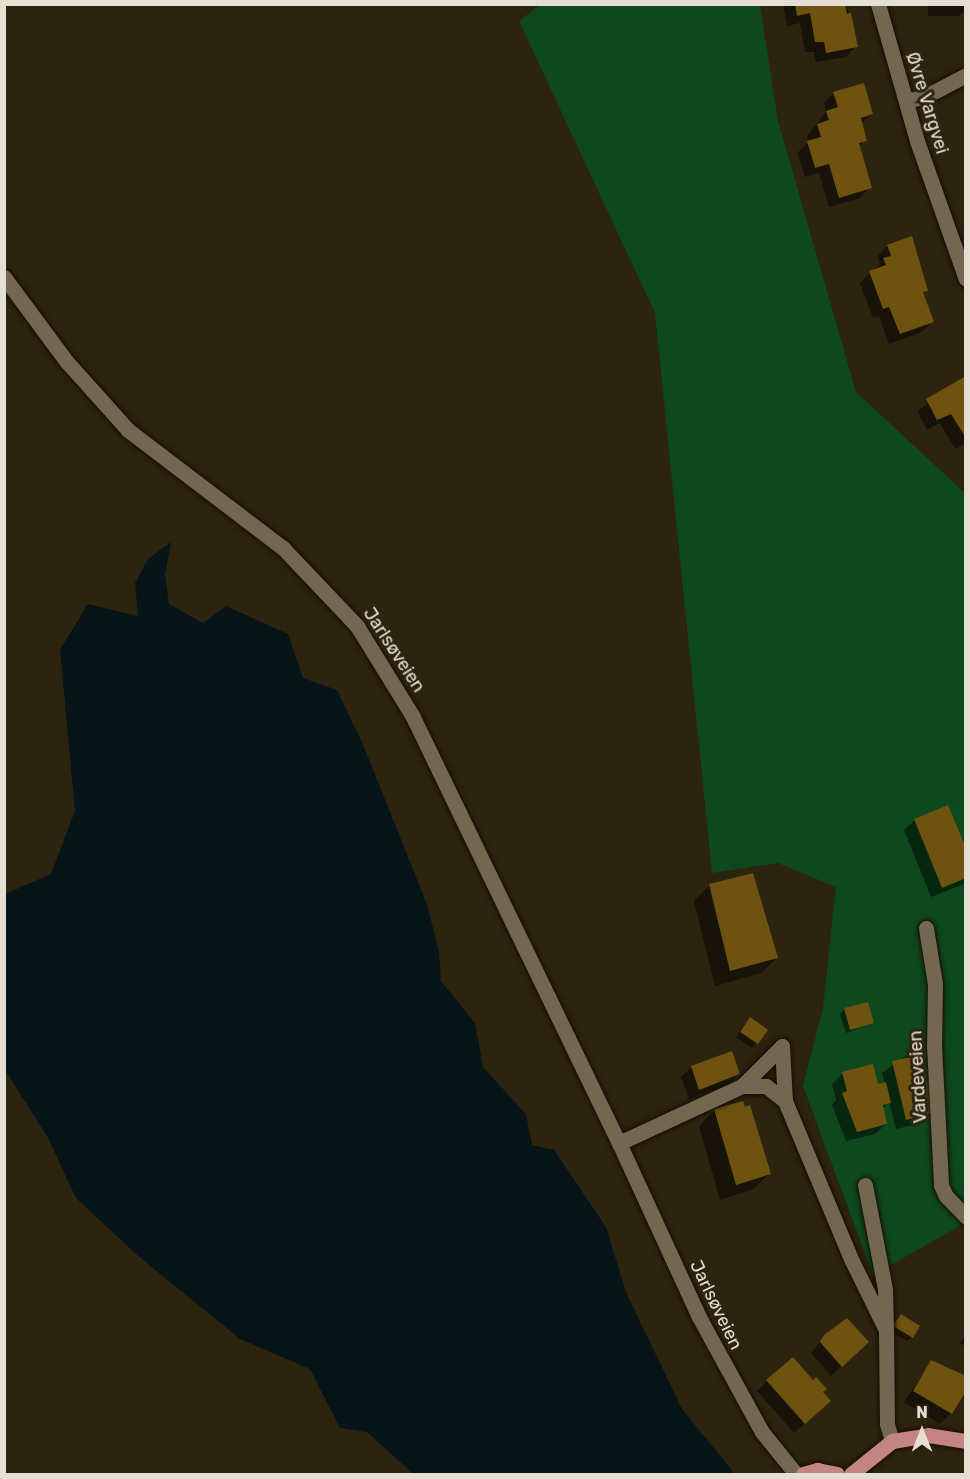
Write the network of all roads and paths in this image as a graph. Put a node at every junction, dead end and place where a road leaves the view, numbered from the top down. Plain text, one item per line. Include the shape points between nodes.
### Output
1 (878, 4) edge
2 (966, 75) edge
3 (906, 101) junction
4 (4, 277) edge
5 (966, 279) edge
6 (926, 928) dead end
7 (742, 1086) junction
8 (785, 1101) junction
9 (619, 1143) junction
10 (865, 1185) dead end
11 (966, 1217) edge
12 (886, 1330) junction
13 (892, 1441) junction
14 (966, 1441) edge
15 (796, 1474) edge
16 (803, 1474) edge
17 (837, 1474) edge
18 (851, 1474) edge

1 - 3 street, Øvre Vargvei
2 - 3 street via 926,96
3 - 5 street, Øvre Vargvei
4 - 9 street, Jarlsøveien via 67,362 128,430 283,548 357,626 412,715
6 - 11 street, Vardeveien via 935,984 941,1185 950,1202
7 - 8 street via 766,1086
7 - 8 street via 782,1046
7 - 9 street
8 - 12 street
9 - 15 street, Jarlsøveien via 741,1398
10 - 12 street via 885,1289
12 - 13 street via 887,1425
13 - 14 main road via 928,1435
13 - 18 main road
16 - 17 main road via 817,1470

